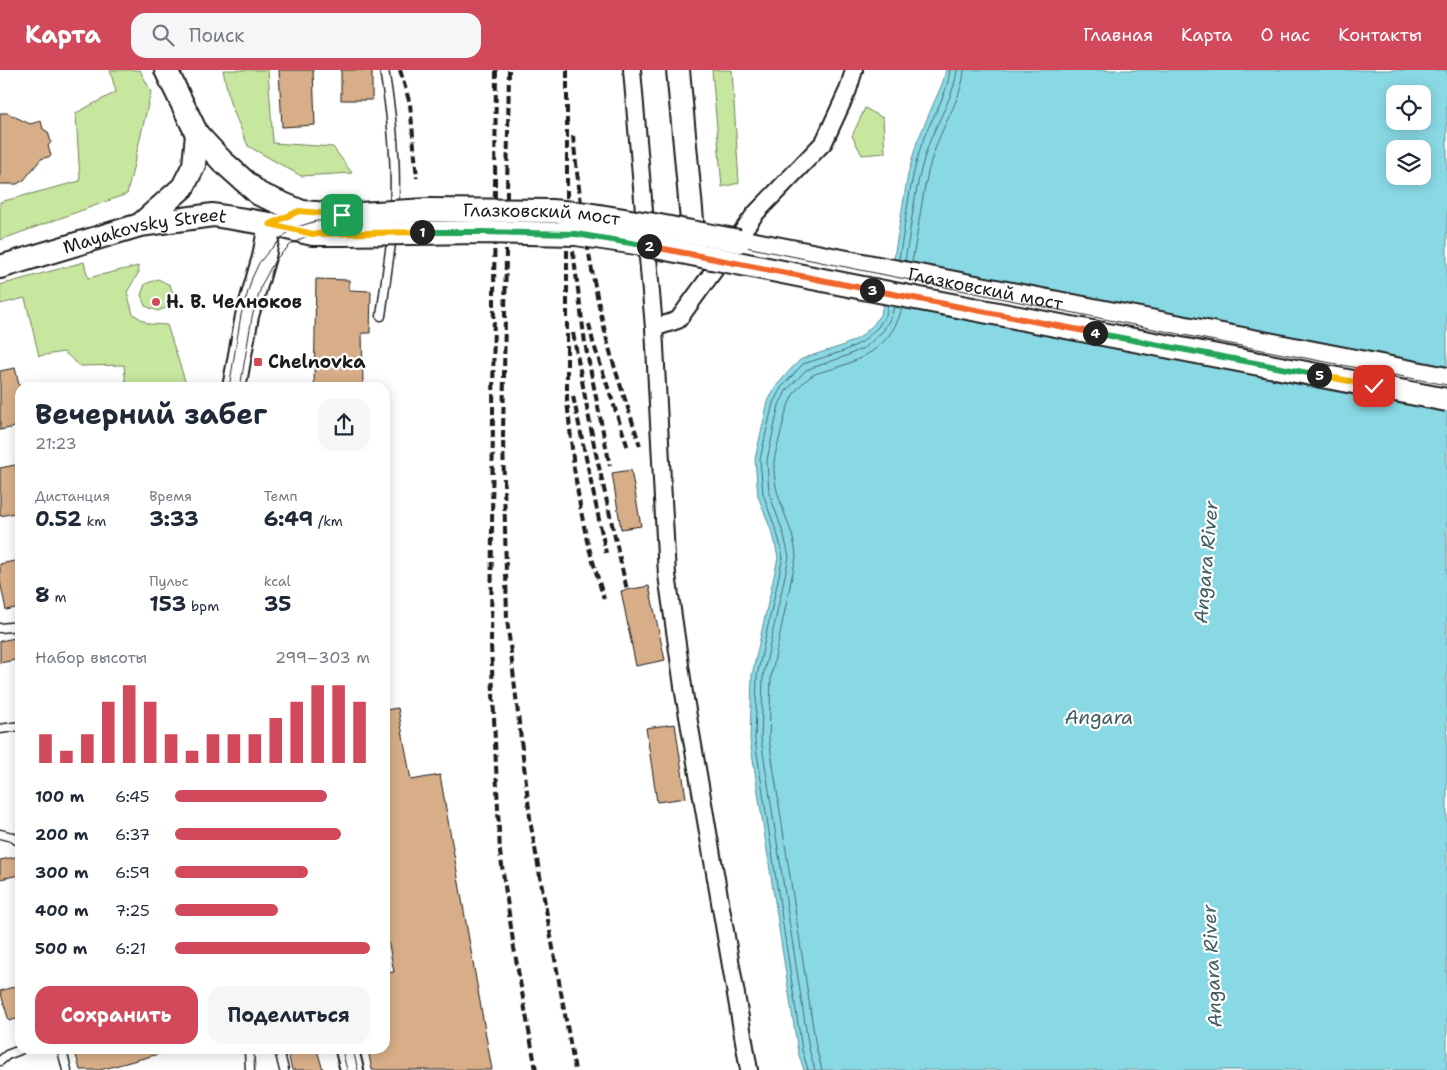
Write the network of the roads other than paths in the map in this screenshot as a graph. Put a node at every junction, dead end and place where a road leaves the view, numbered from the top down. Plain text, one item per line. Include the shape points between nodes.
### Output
1 (166, 70) edge
2 (384, 70) edge
3 (632, 70) edge
4 (678, 70) edge
5 (854, 70) edge
6 (197, 134) junction
7 (299, 211) junction
8 (270, 224) junction
9 (140, 225) junction
10 (342, 225) junction
11 (693, 231) junction
12 (0, 267) edge
13 (381, 316) dead end
14 (654, 328) junction
15 (1447, 379) edge
16 (235, 382) edge
17 (1447, 400) edge
18 (15, 626) edge
19 (0, 628) edge
20 (15, 727) edge
21 (0, 729) edge
22 (0, 834) edge
23 (15, 839) edge
24 (15, 1052) edge
25 (63, 1054) edge
26 (249, 1054) edge
27 (280, 1054) edge
28 (348, 1054) edge
29 (0, 1061) edge
30 (67, 1070) edge
31 (250, 1070) edge
32 (284, 1070) edge
33 (352, 1070) edge
34 (750, 1070) edge

1 - 6 main road
2 - 13 lane via 390,104 395,195 391,253
3 - 14 street
4 - 11 main road
5 - 14 street via 824,142 755,214 678,320
6 - 7 main road via 259,194
6 - 9 main road via 194,165 183,188
7 - 8 main road
7 - 10 main road
8 - 9 main road, Mayakovsky Street via 213,215
8 - 10 main road, Mayakovsky Street via 313,234
8 - 16 main road via 247,316
9 - 12 main road, Mayakovsky Street
10 - 11 main road, Глазковский мост, bridge via 427,210 551,210
10 - 17 main road, Глазковский мост, bridge via 552,232 636,243
11 - 15 main road, Глазковский мост, bridge
14 - 34 street via 667,575 684,693
18 - 19 lane
20 - 21 lane
22 - 23 lane
24 - 29 lane
25 - 30 lane
26 - 31 lane
27 - 32 lane
28 - 33 main road

